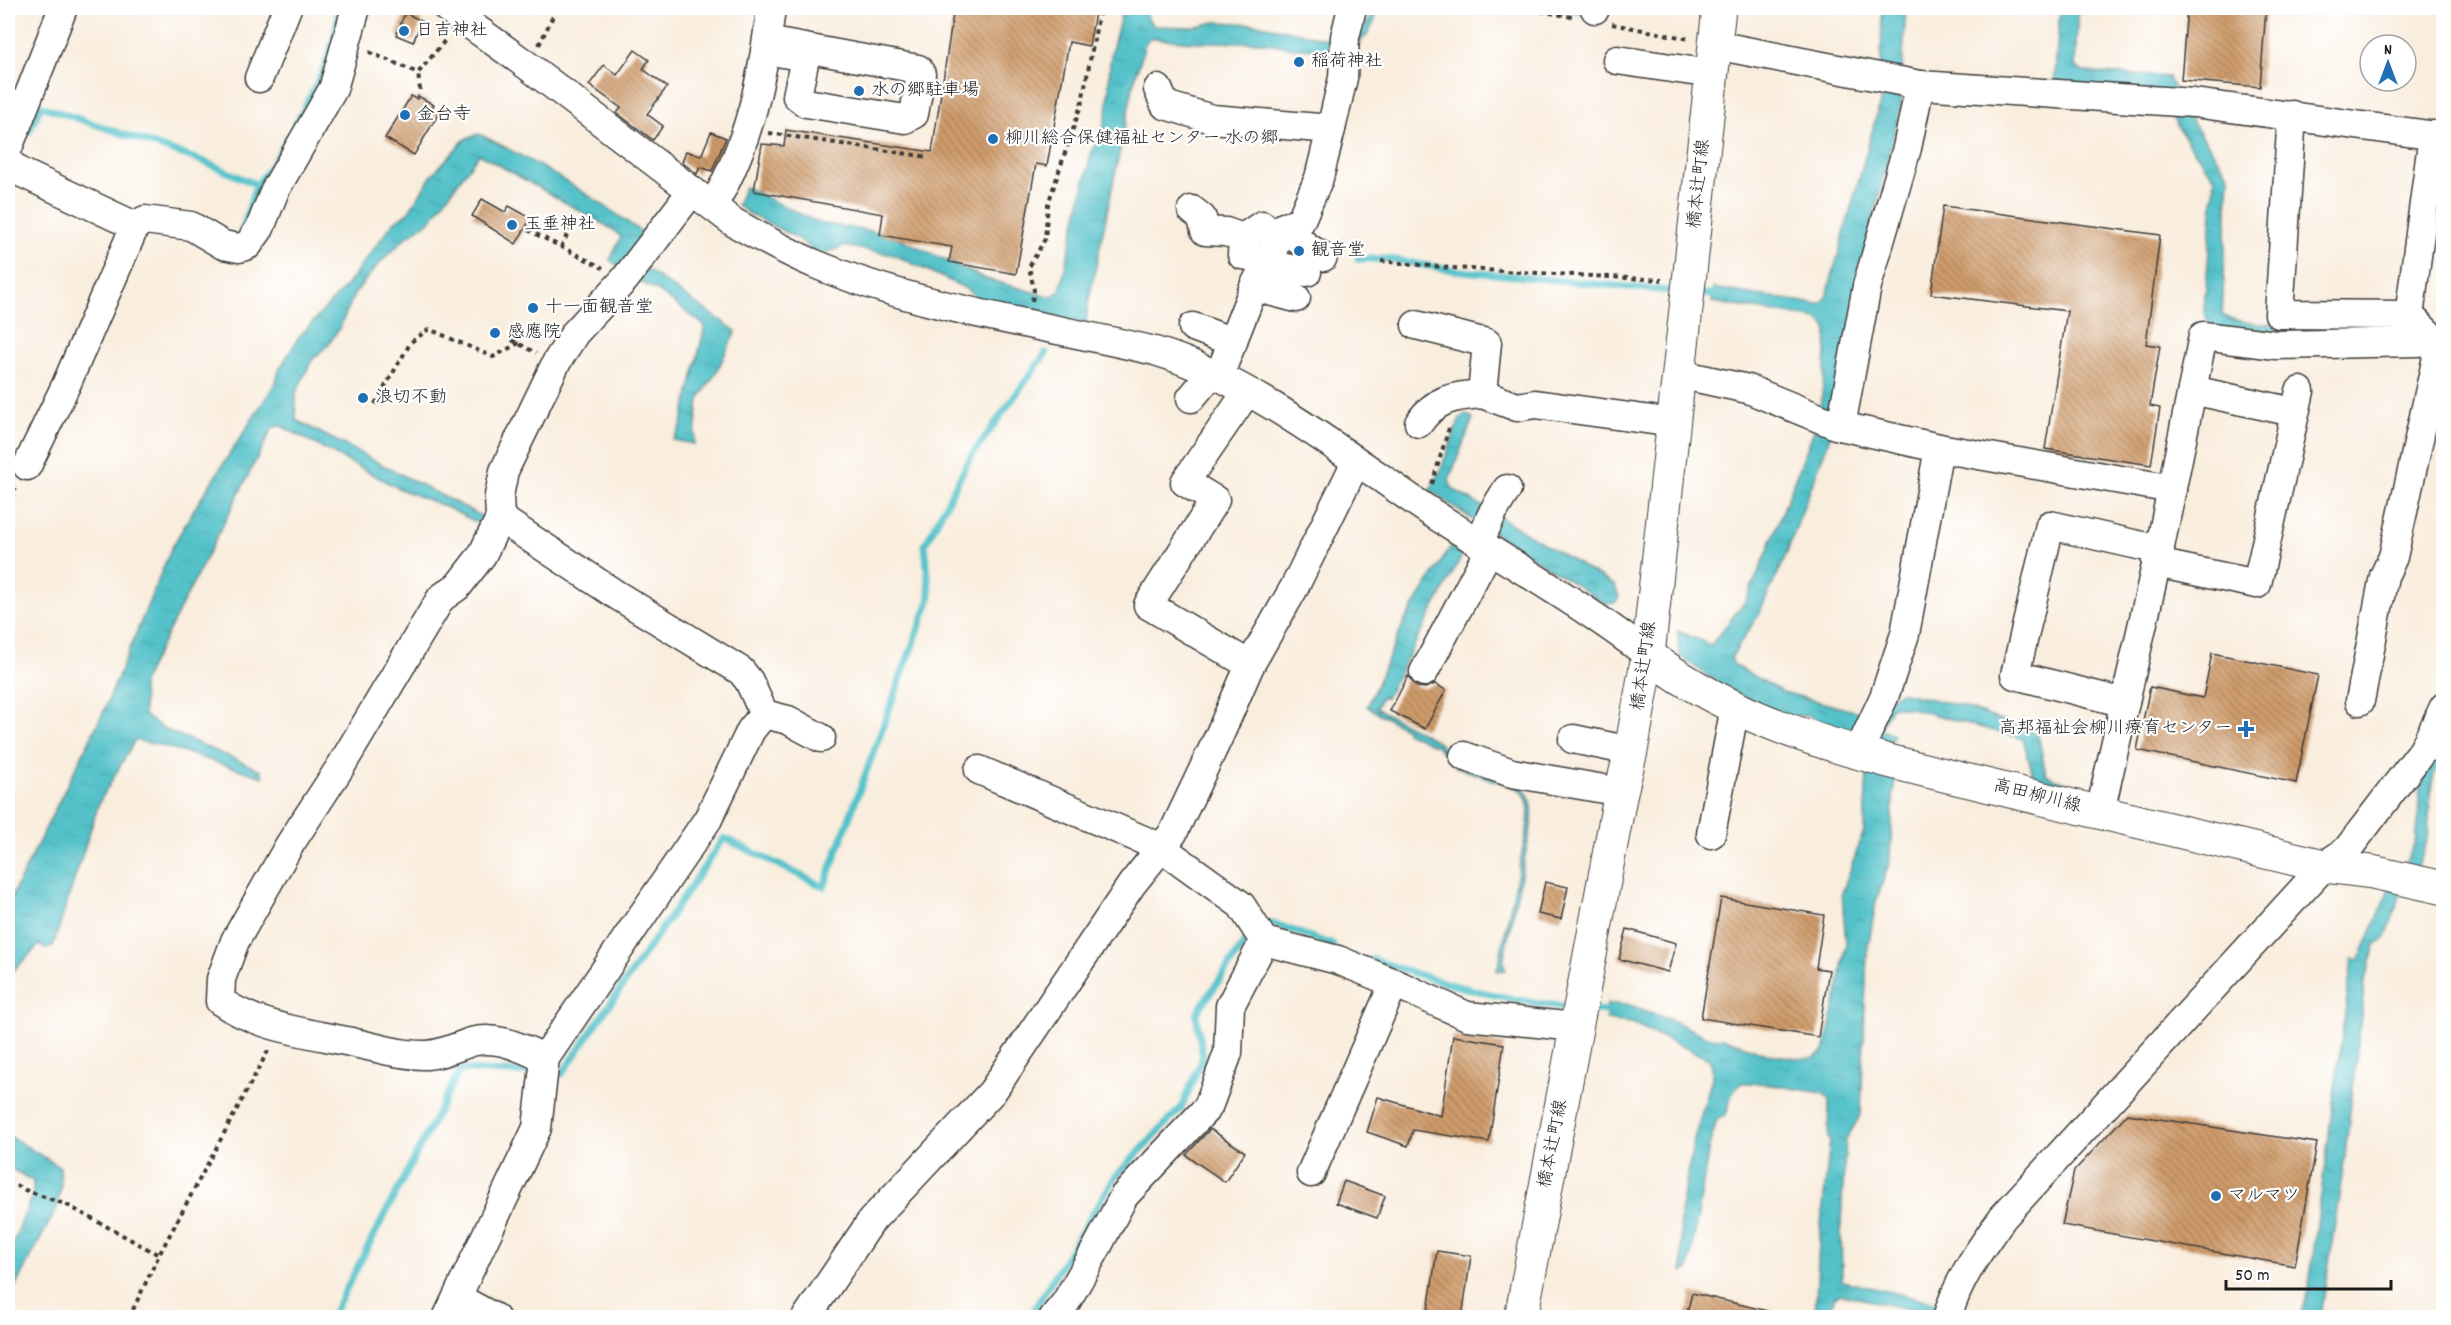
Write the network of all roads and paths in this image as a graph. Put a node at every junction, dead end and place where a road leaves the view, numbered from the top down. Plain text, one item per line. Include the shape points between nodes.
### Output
1 (63, 8) edge
2 (287, 8) edge
3 (350, 8) edge
4 (557, 8) edge
5 (771, 8) edge
6 (1100, 8) edge
7 (1352, 8) edge
8 (1719, 8) edge
9 (455, 13) edge
10 (346, 43) junction
11 (767, 46) junction
12 (1617, 60) dead end
13 (1713, 60) junction
14 (528, 66) junction
15 (418, 73) junction
16 (259, 78) dead end
17 (1913, 83) junction
18 (1158, 89) dead end
19 (420, 90) dead end
20 (2292, 115) junction
21 (1331, 129) junction
22 (748, 130) junction
23 (2438, 136) edge
24 (8, 148) edge
25 (928, 158) dead end
26 (8, 162) edge
27 (702, 198) junction
28 (1192, 210) dead end
29 (135, 226) junction
30 (1279, 228) junction
31 (570, 229) dead end
32 (528, 230) dead end
33 (561, 247) junction
34 (1381, 261) dead end
35 (1263, 270) junction
36 (625, 279) junction
37 (1034, 291) dead end
38 (1688, 292) junction
39 (1296, 298) dead end
40 (2409, 315) junction
41 (1416, 325) dead end
42 (1193, 327) dead end
43 (2440, 339) edge
44 (1233, 342) junction
45 (519, 343) dead end
46 (2406, 343) junction
47 (1216, 374) junction
48 (1679, 374) junction
49 (2192, 390) junction
50 (1247, 392) junction
51 (1475, 394) junction
52 (1191, 398) dead end
53 (375, 404) dead end
54 (1419, 423) dead end
55 (1674, 423) junction
56 (1830, 423) junction
57 (1939, 448) junction
58 (1356, 462) junction
59 (27, 466) dead end
60 (2172, 489) junction
61 (1421, 506) junction
62 (500, 518) junction
63 (1490, 526) junction
64 (2158, 556) junction
65 (1648, 655) junction
66 (1250, 664) junction
67 (1424, 672) dead end
68 (2360, 701) dead end
69 (2125, 703) junction
70 (1735, 707) junction
71 (2444, 707) edge
72 (764, 714) junction
73 (821, 738) dead end
74 (1573, 739) dead end
75 (1861, 745) junction
76 (1631, 751) junction
77 (1464, 756) dead end
78 (2430, 760) edge
79 (979, 770) dead end
80 (1622, 792) junction
81 (2100, 812) junction
82 (1711, 834) dead end
83 (1161, 848) junction
84 (2324, 866) junction
85 (2444, 888) edge
86 (1263, 941) junction
87 (1394, 983) junction
88 (280, 1027) junction
89 (1576, 1027) junction
90 (546, 1058) junction
91 (1311, 1173) dead end
92 (8, 1181) edge
93 (159, 1255) junction
94 (453, 1308) edge
95 (129, 1317) edge
96 (495, 1317) edge
97 (806, 1317) edge
98 (1053, 1317) edge
99 (1521, 1317) edge
100 (1947, 1317) edge

1 - 24 street
2 - 16 street
3 - 10 street
4 - 14 path
5 - 11 street
6 - 37 path via 1082,102 1048,204 1045,239 1029,267
7 - 21 street via 1343,78
8 - 13 main road, 橋本辻町線
9 - 14 street
9 - 15 path
10 - 15 path
10 - 29 street via 333,89 248,244 239,248 223,244 191,226 145,220
11 - 11 street via 918,69 921,74 914,114 905,119 806,103 797,96 804,63 800,56
11 - 22 street
12 - 13 street
13 - 17 street
13 - 38 main road, 橋本辻町線
14 - 27 street
15 - 19 path
17 - 20 street via 2194,103
17 - 56 street via 1907,148
18 - 21 street via 1165,105 1212,118
20 - 23 street
20 - 40 street via 2279,314
21 - 30 street via 1318,178
22 - 25 path
22 - 27 street via 730,177
23 - 40 street
26 - 29 street via 20,172
27 - 36 street
27 - 47 street via 734,222 783,249 860,280 945,306 1155,351
28 - 30 street via 1202,218 1205,231
29 - 59 street
30 - 35 street
30 - 35 street via 1307,247 1315,264
31 - 33 path
32 - 33 path
33 - 36 path
34 - 38 path
35 - 39 street
35 - 44 street
36 - 62 street via 594,311 556,363 504,471
38 - 48 main road, 橋本辻町線
40 - 43 street
40 - 46 street
41 - 51 street via 1487,343
42 - 44 street
43 - 46 street
43 - 68 street via 2393,557 2384,576
44 - 47 street
45 - 53 path via 493,357 429,329 411,342
46 - 49 street via 2276,345 2203,336
47 - 50 street
47 - 52 street
48 - 55 main road, 橋本辻町線
48 - 56 street via 1748,389
49 - 60 street
49 - 64 street via 2297,401 2257,584
50 - 58 street
50 - 66 street via 1185,482 1215,500 1148,605
51 - 54 street via 1443,400 1428,410
51 - 55 street via 1517,407 1535,404
51 - 61 path via 1452,419 1428,497
55 - 65 main road, 橋本辻町線
56 - 57 street
57 - 60 street
57 - 75 street via 1905,634 1884,697
58 - 61 street
58 - 66 street via 1294,588
60 - 64 street
61 - 63 street
62 - 72 street via 741,671
62 - 88 street via 482,555 458,586 441,598 290,844 236,941 221,980 220,1001 236,1012
63 - 65 street
63 - 67 street
64 - 69 street
64 - 69 street via 2050,525 2015,675
65 - 70 main road, 高田柳川線 via 1677,677
65 - 76 main road, 橋本辻町線
66 - 83 street via 1173,833
69 - 81 street
70 - 75 main road, 高田柳川線 via 1768,723
70 - 82 street
71 - 78 street via 2423,750
72 - 73 street via 788,720
72 - 90 street via 751,730 708,819
74 - 76 street
75 - 81 main road, 高田柳川線
76 - 80 main road, 橋本辻町線
77 - 80 street via 1512,773
78 - 84 street via 2347,850
79 - 83 street
80 - 89 main road, 橋本辻町線
81 - 84 main road, 高田柳川線
83 - 86 street via 1241,905
83 - 97 street via 1132,884 992,1092 872,1220
84 - 85 main road, 高田柳川線
84 - 100 street via 2003,1217 1954,1293
86 - 87 street via 1338,960
86 - 98 street via 1230,1006 1228,1053 1208,1107 1124,1196 1066,1302
87 - 89 street via 1467,1016
87 - 91 street
88 - 90 street via 411,1055 442,1053 492,1039
88 - 93 path
89 - 99 main road, 橋本辻町線
90 - 94 street via 537,1128
92 - 93 path via 67,1205
93 - 95 path
94 - 96 street

